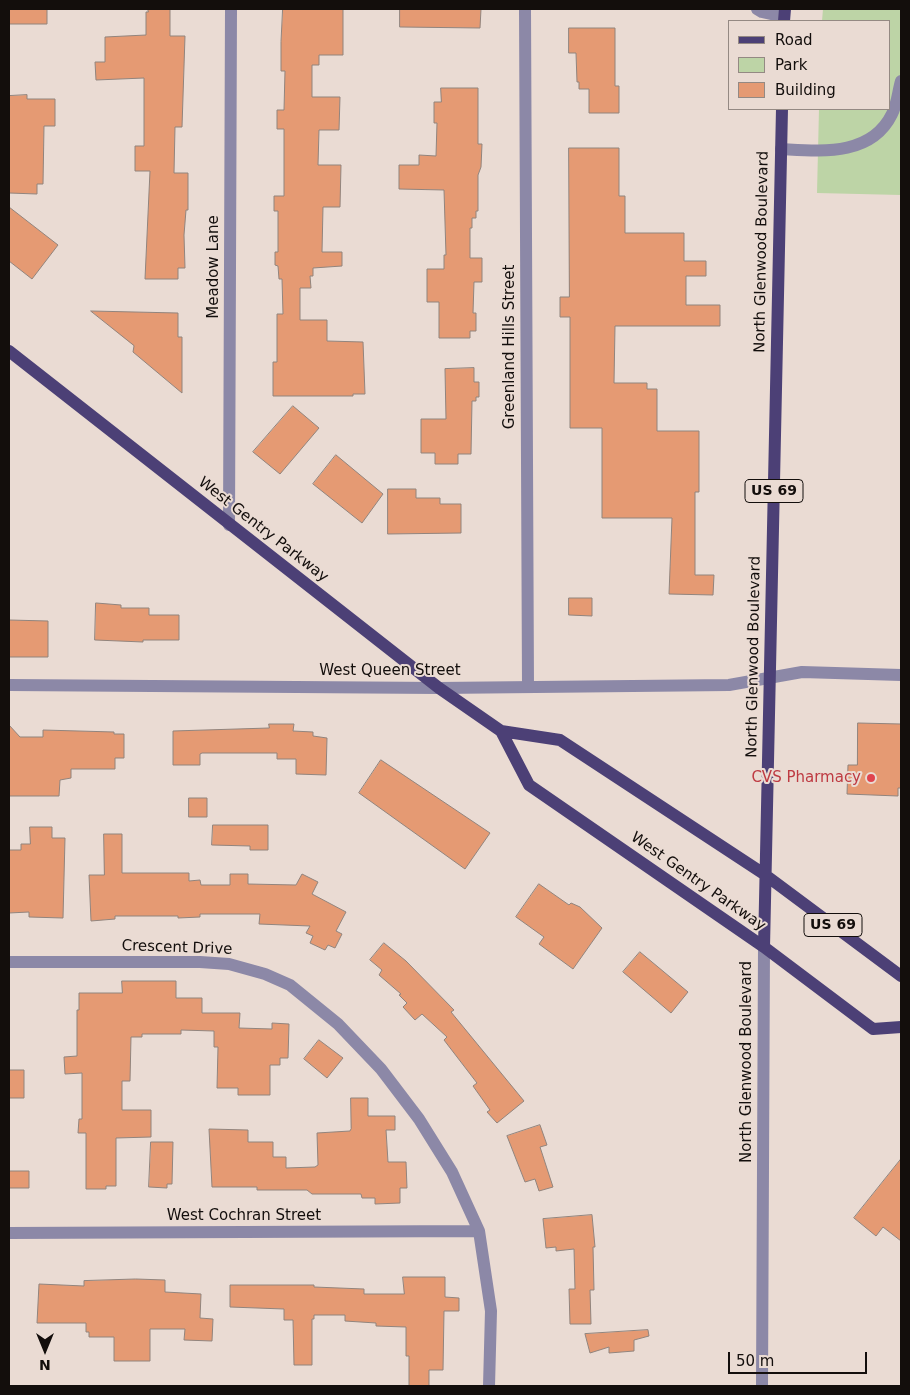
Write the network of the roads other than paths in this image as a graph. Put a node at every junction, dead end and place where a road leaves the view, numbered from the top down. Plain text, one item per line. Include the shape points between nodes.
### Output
1 (231, 9) edge
2 (525, 9) edge
3 (757, 9) edge
4 (784, 16) edge
5 (901, 81) edge
6 (782, 110) edge
7 (781, 149) junction
8 (9, 351) edge
9 (229, 525) junction
10 (901, 674) edge
11 (771, 678) junction
12 (9, 685) edge
13 (528, 686) junction
14 (440, 688) junction
15 (501, 731) junction
16 (764, 874) junction
17 (764, 947) junction
18 (9, 962) edge
19 (901, 976) edge
20 (901, 1027) edge
21 (479, 1231) junction
22 (9, 1233) edge
23 (489, 1386) edge
24 (762, 1386) edge

1 - 9 street, Meadow Lane
2 - 13 street, Greenland Hills Street
3 - 4 street
5 - 7 street via 892,114 879,132 868,140 826,152
6 - 7 main road, North Glenwood Boulevard / US 69
7 - 11 main road, North Glenwood Boulevard / US 69
8 - 9 main road, West Gentry Parkway
9 - 14 main road, West Gentry Parkway
10 - 11 street, West Queen Street via 802,672
11 - 13 street, West Queen Street via 730,685
11 - 16 main road, North Glenwood Boulevard / US 69
12 - 14 street, West Queen Street
13 - 14 street, West Queen Street
14 - 15 main road, West Gentry Parkway
15 - 16 main road, West Gentry Parkway via 560,740
15 - 17 main road, West Gentry Parkway via 528,785
16 - 17 main road, North Glenwood Boulevard / US 69
16 - 19 main road, West Gentry Parkway / US 69
17 - 20 main road, West Gentry Parkway via 873,1029
17 - 24 street, North Glenwood Boulevard
18 - 21 street, Crescent Drive via 229,964 290,985 338,1024 381,1070 419,1119 452,1172
21 - 22 street, West Cochran Street
21 - 23 street, Crescent Drive via 491,1311

